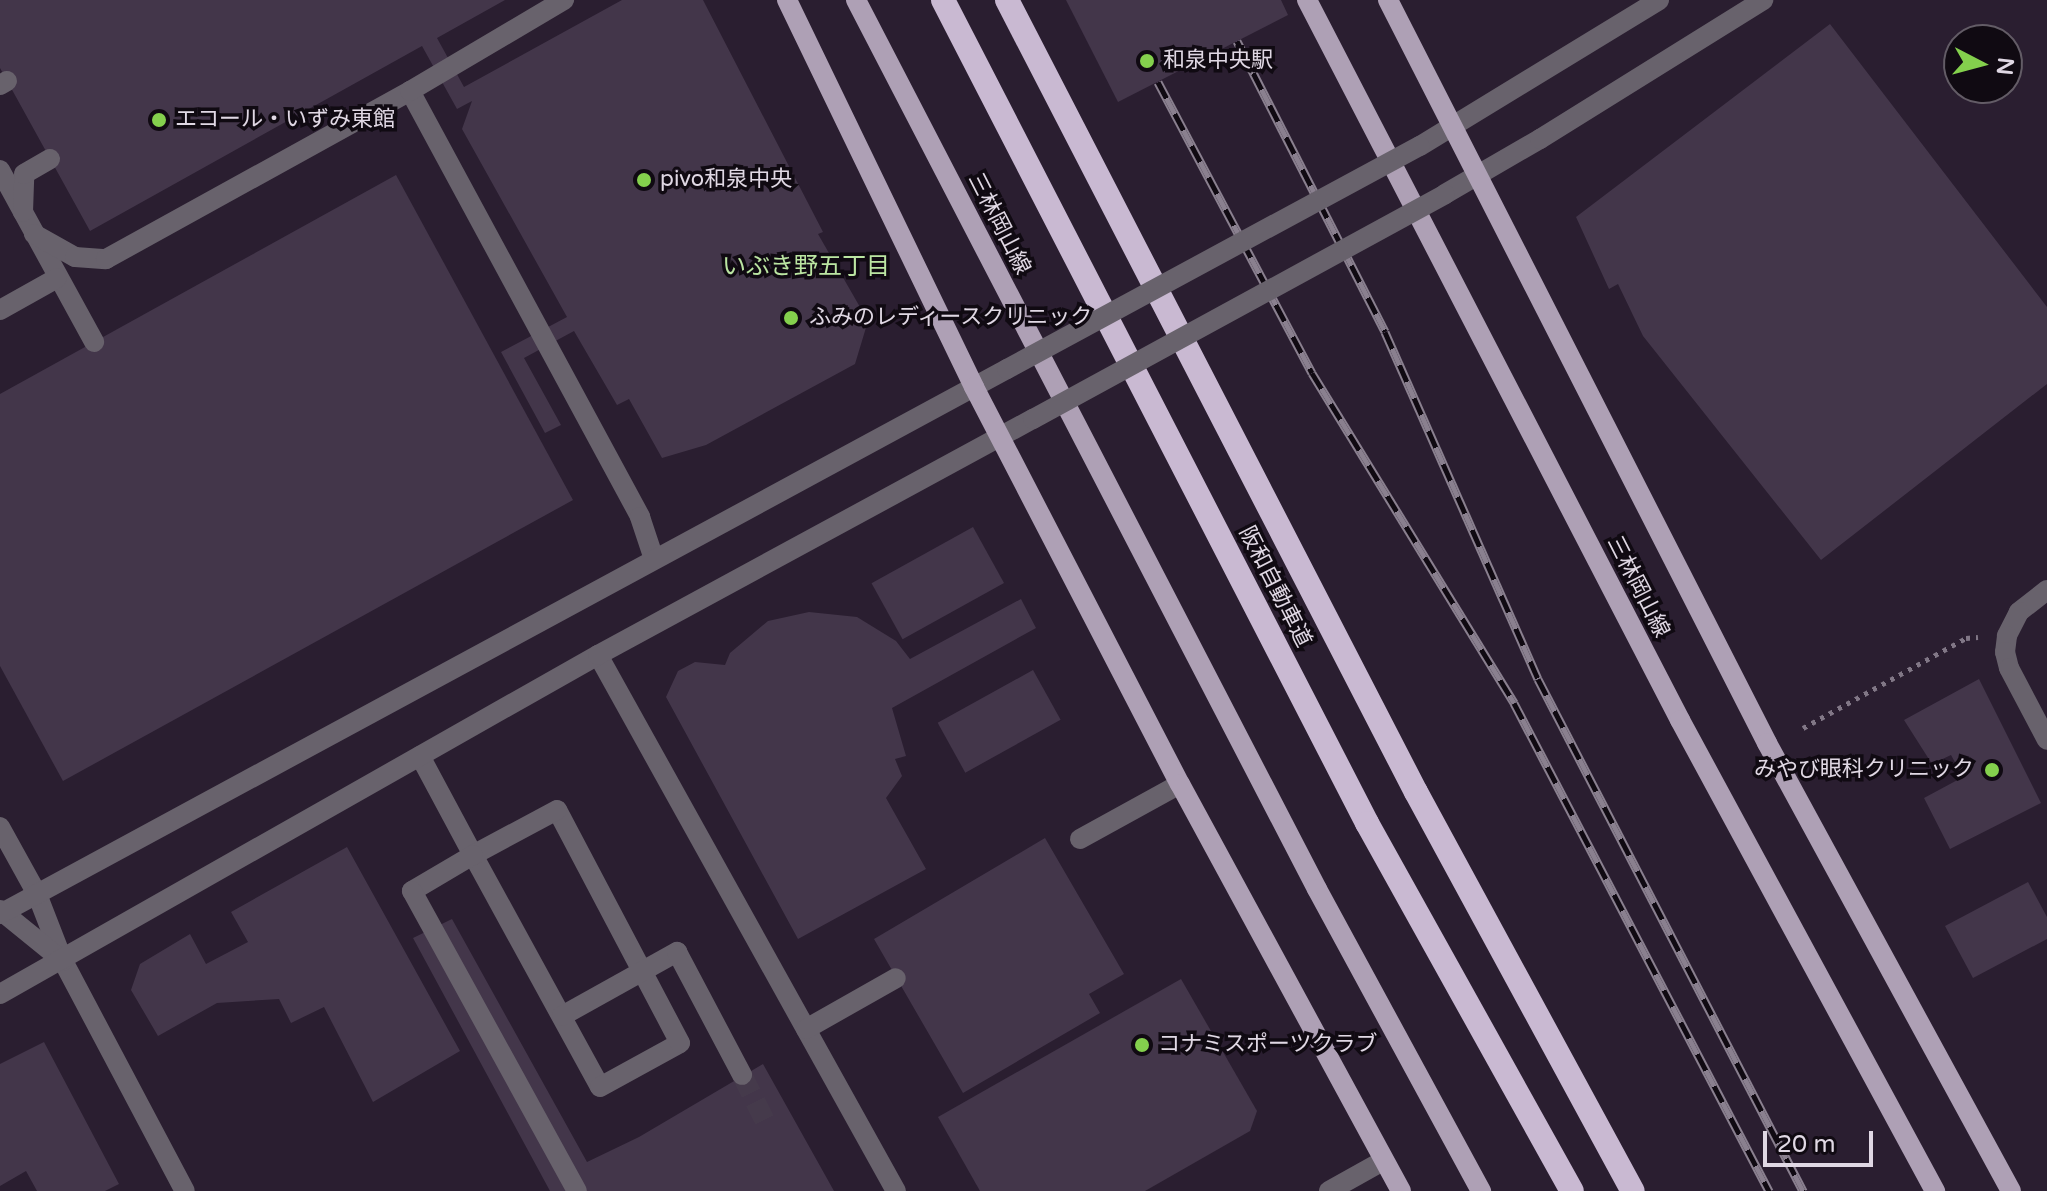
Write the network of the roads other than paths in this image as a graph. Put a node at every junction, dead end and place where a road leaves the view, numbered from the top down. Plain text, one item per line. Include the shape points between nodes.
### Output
1 (564, 0) edge
2 (787, 0) edge
3 (856, 0) edge
4 (943, 0) edge
5 (1007, 0) edge
6 (1307, 0) edge
7 (1388, 0) edge
8 (1659, 0) edge
9 (1763, 0) edge
10 (410, 91) junction
11 (1453, 126) junction
12 (50, 159) dead end
13 (0, 170) edge
14 (1478, 175) junction
15 (23, 214) junction
16 (34, 234) junction
17 (57, 278) junction
18 (0, 310) edge
19 (94, 342) dead end
20 (974, 387) junction
21 (1002, 436) junction
22 (654, 559) junction
23 (2047, 590) edge
24 (598, 655) junction
25 (2047, 740) edge
26 (420, 756) junction
27 (1180, 784) junction
28 (0, 827) edge
29 (1080, 839) dead end
30 (473, 855) junction
31 (37, 894) junction
32 (1, 913) edge
33 (63, 961) junction
34 (642, 972) junction
35 (896, 978) dead end
36 (0, 994) edge
37 (562, 1016) junction
38 (806, 1029) junction
39 (742, 1075) tunnel mouth
40 (1383, 1161) junction
41 (185, 1191) edge
42 (577, 1191) edge
43 (896, 1191) edge
44 (1329, 1191) edge
45 (1401, 1191) edge
46 (1481, 1191) edge
47 (1572, 1191) edge
48 (1633, 1191) edge
49 (1935, 1191) edge
50 (2011, 1191) edge

1 - 10 street
2 - 20 main road
3 - 46 main road, 三林岡山線 via 1310,875
4 - 47 highway, 阪和自動車道 via 1367,823
5 - 48 highway, 阪和自動車道 via 1416,792
6 - 49 main road, 三林岡山線 via 1680,720
7 - 11 main road, 三林岡山線
8 - 11 street
9 - 14 street
10 - 16 street via 106,259 75,257
10 - 22 street via 640,517
11 - 14 main road, 三林岡山線
11 - 20 street, bridge
12 - 15 street via 24,174
13 - 15 street
14 - 21 street, bridge
14 - 50 main road, 三林岡山線 via 1767,743
15 - 16 street
16 - 17 street
17 - 18 street
17 - 19 street
20 - 21 main road
20 - 22 street
21 - 24 street
21 - 27 main road
22 - 31 street
23 - 25 street via 2019,612 2005,652
24 - 26 street
24 - 38 street
26 - 30 street
26 - 33 street
27 - 29 street
27 - 40 main road
28 - 31 street
30 - 34 street via 557,810
30 - 37 street
30 - 42 street via 412,891
31 - 32 street
31 - 33 street
32 - 33 street
33 - 36 street
33 - 41 street
34 - 37 street
34 - 37 street via 680,1043 600,1087
34 - 39 street via 677,952
35 - 38 street
38 - 43 street
40 - 44 street
40 - 45 main road

